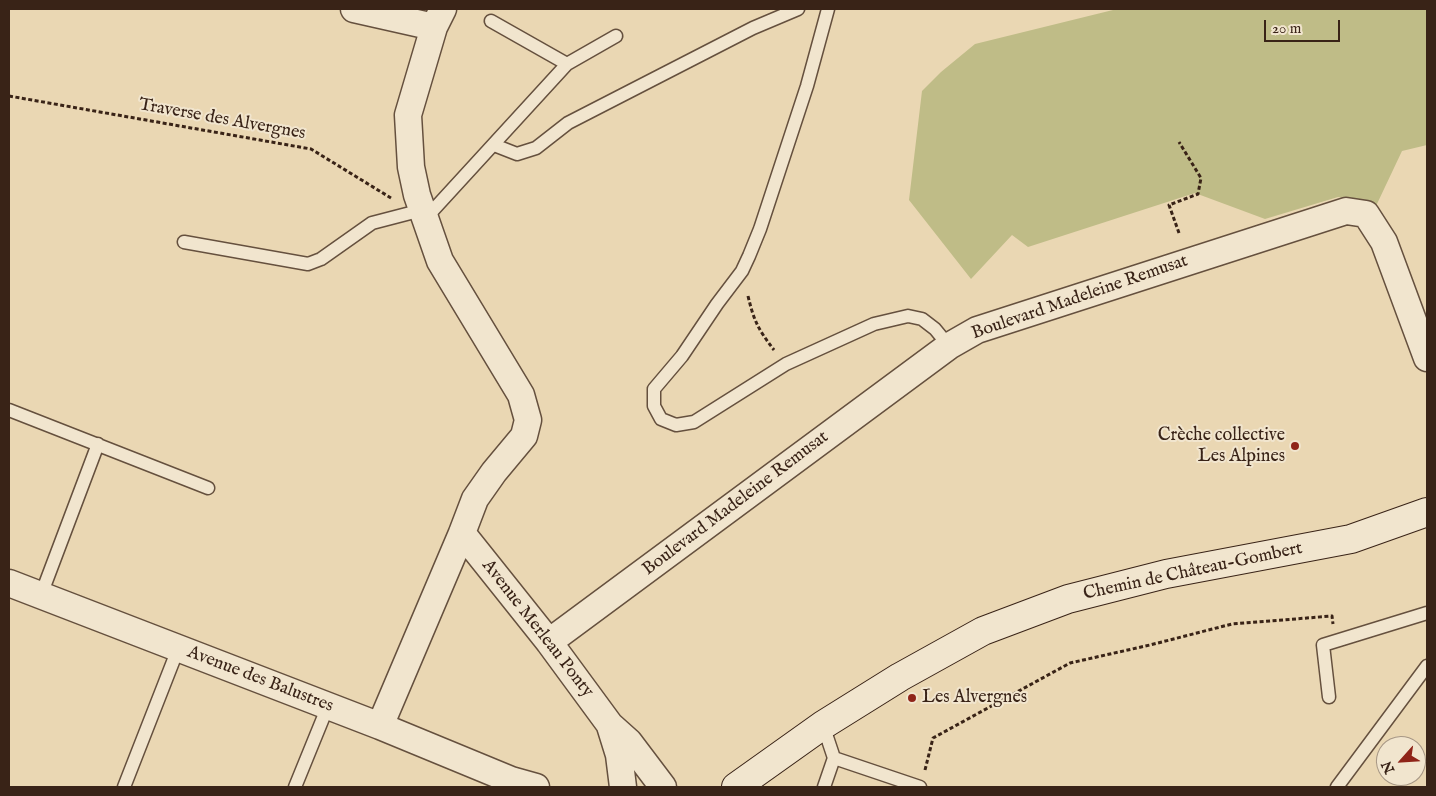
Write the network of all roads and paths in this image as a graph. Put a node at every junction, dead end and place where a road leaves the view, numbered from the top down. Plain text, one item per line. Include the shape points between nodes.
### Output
1 (354, 9) edge
2 (798, 9) edge
3 (828, 9) edge
4 (438, 18) edge
5 (491, 21) dead end
6 (616, 36) dead end
7 (566, 64) junction
8 (9, 96) edge
9 (1179, 142) dead end
10 (494, 145) junction
11 (422, 208) junction
12 (1179, 233) dead end
13 (184, 242) dead end
14 (742, 271) junction
15 (949, 346) junction
16 (1427, 358) edge
17 (786, 364) junction
18 (9, 410) edge
19 (98, 444) junction
20 (208, 488) dead end
21 (1427, 512) edge
22 (462, 533) junction
23 (9, 583) edge
24 (41, 595) junction
25 (1427, 614) edge
26 (1337, 641) junction
27 (549, 642) junction
28 (178, 649) junction
29 (1427, 666) edge
30 (1329, 696) dead end
31 (328, 706) junction
32 (610, 725) junction
33 (823, 725) junction
34 (380, 726) junction
35 (834, 758) junction
36 (925, 771) dead end
37 (520, 785) edge
38 (124, 787) edge
39 (295, 787) edge
40 (623, 787) edge
41 (663, 787) edge
42 (736, 787) edge
43 (824, 787) edge
44 (920, 787) edge
45 (1336, 787) edge

1 - 4 street
2 - 10 lane via 753,28 568,123 536,148 517,154
3 - 14 lane via 807,86 760,229
4 - 11 street via 408,115 410,167
5 - 7 lane
6 - 7 lane
7 - 10 lane
8 - 11 path, Traverse des Alvergnes via 311,149 398,202
9 - 12 path via 1201,178 1198,194 1169,205
10 - 11 lane
11 - 13 lane via 372,223 321,259 308,264
11 - 22 street via 440,261 521,395 528,420 524,436 475,499
14 - 17 path via 759,331
14 - 17 lane via 682,356 654,389 654,406 661,419 676,425 694,422
15 - 16 street, Boulevard Madeleine Remusat via 978,330 1346,211 1366,214 1384,242
15 - 17 lane via 922,319 908,316 874,324
15 - 27 street, Boulevard Madeleine Remusat
18 - 19 lane
19 - 20 lane
19 - 24 lane
21 - 33 street, Chemin de Château-Gombert via 1351,540 1166,574 1068,598 984,631 900,677
22 - 27 street, Avenue Merleau Ponty
22 - 34 street
23 - 24 street, Avenue des Balustres
24 - 28 street, Avenue des Balustres
25 - 26 lane
26 - 30 lane via 1323,645
26 - 36 path via 1332,616 1232,624 1070,663 933,738
27 - 32 street, Avenue Merleau Ponty
28 - 31 street, Avenue des Balustres
28 - 38 lane
29 - 45 lane
31 - 34 street, Avenue des Balustres
31 - 39 lane
32 - 40 street, Avenue Merleau Ponty via 619,755
32 - 41 street, Avenue Merleau Ponty via 629,742
33 - 35 lane
33 - 42 street, Chemin de Château-Gombert
34 - 37 street, Avenue des Balustres
35 - 43 lane
35 - 44 lane

